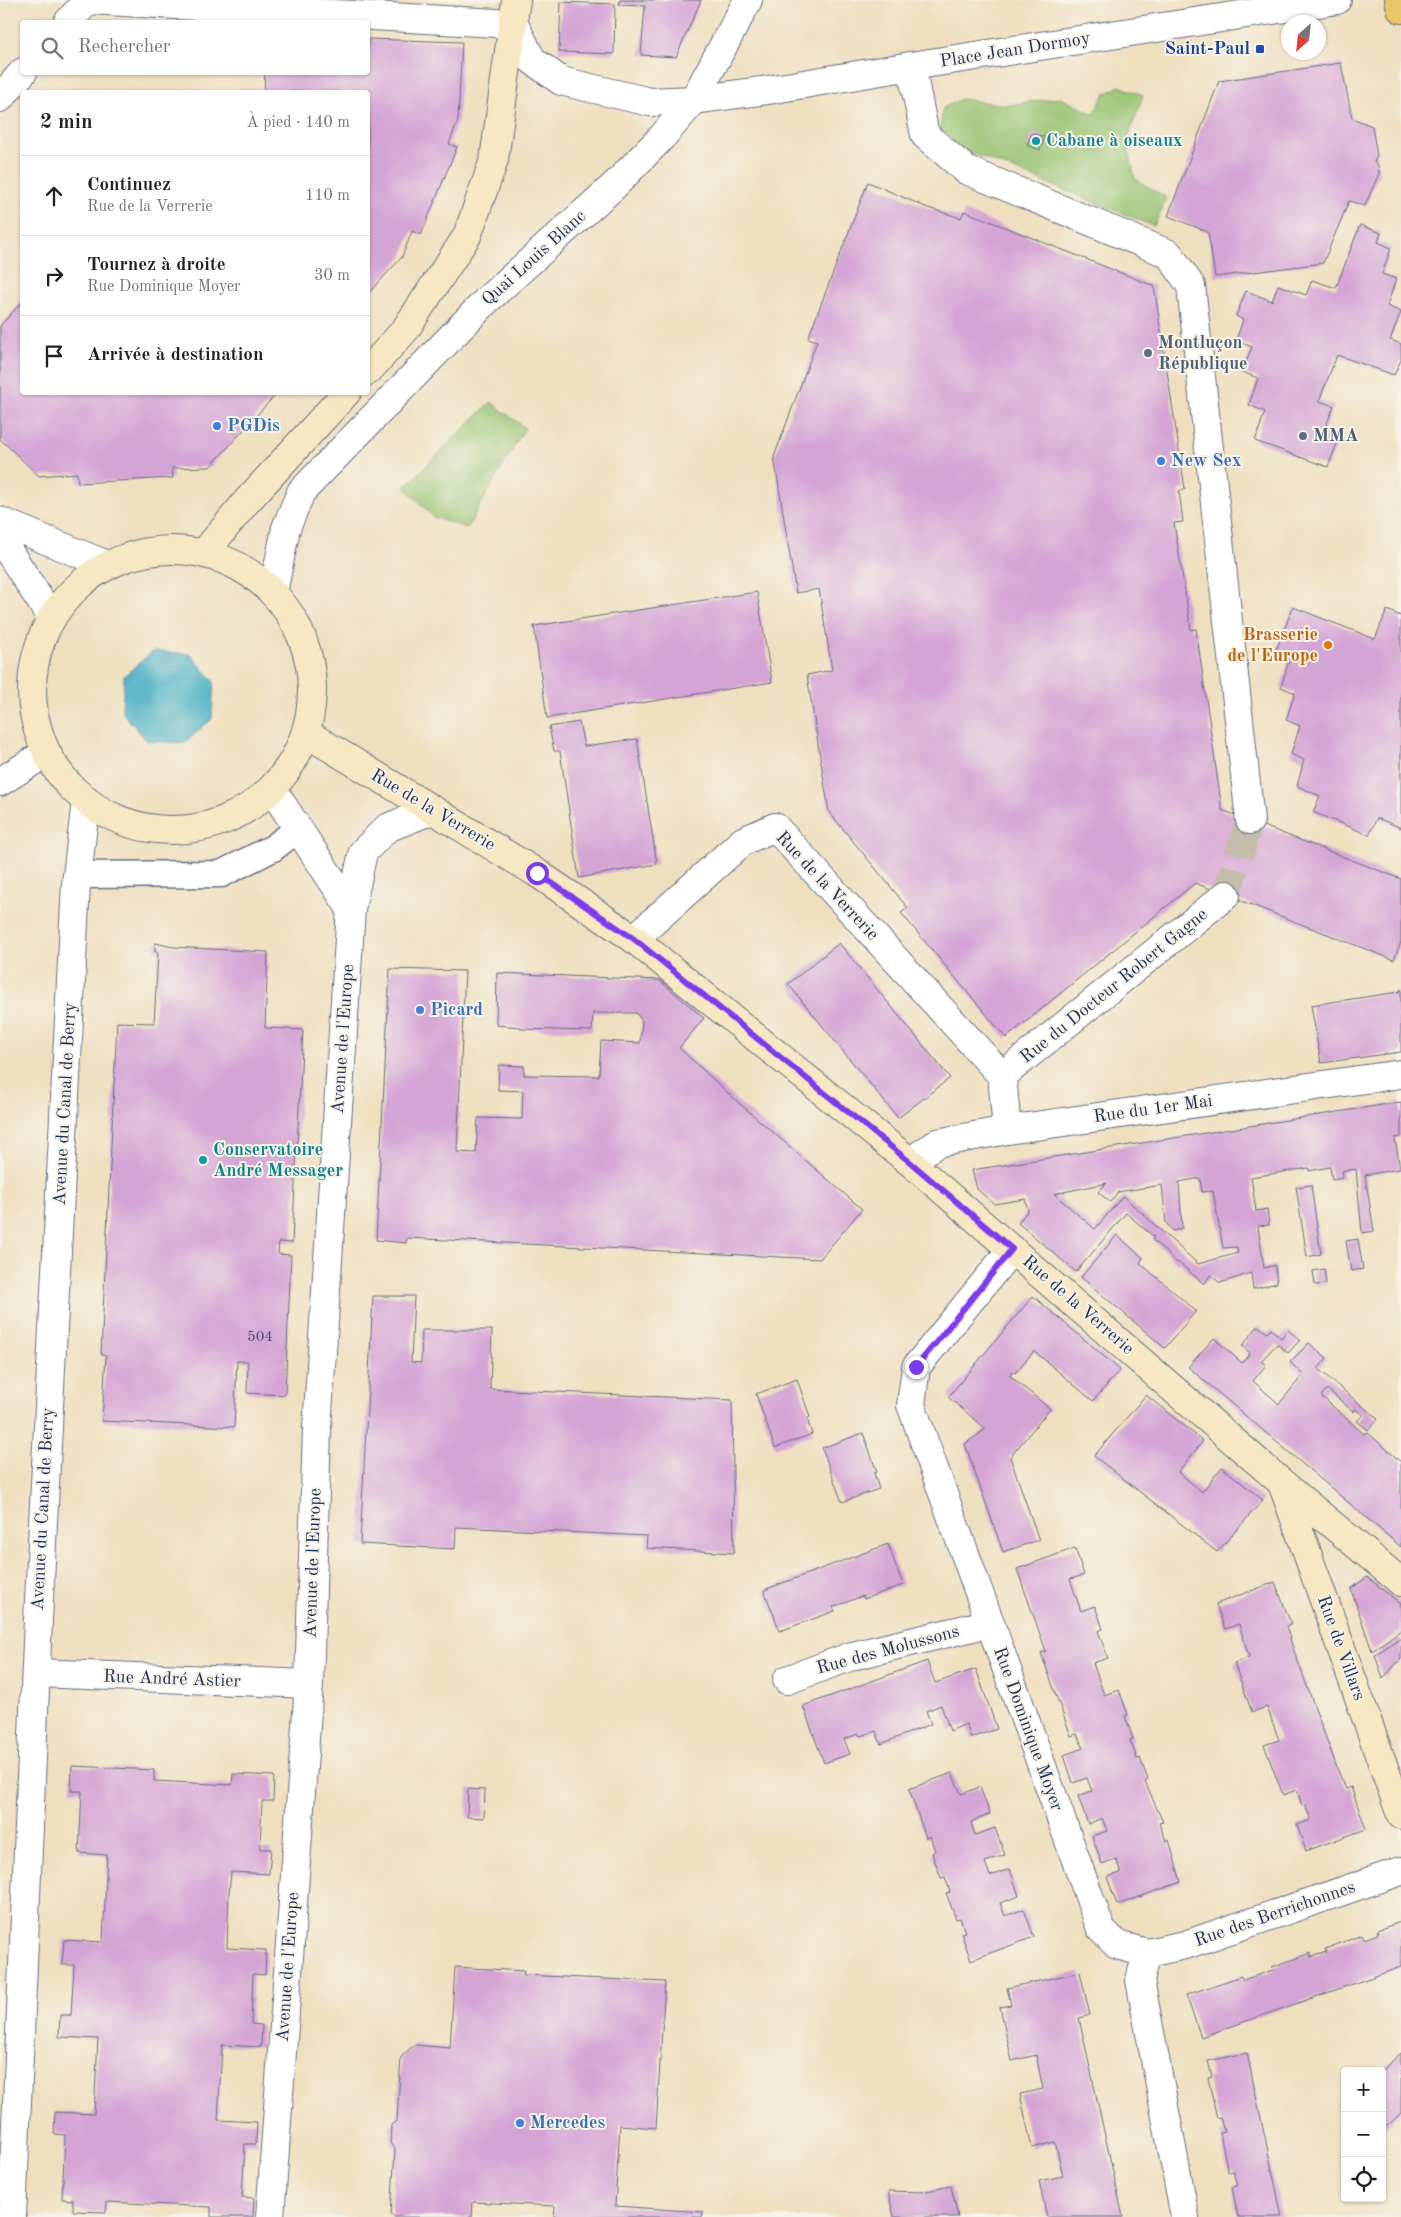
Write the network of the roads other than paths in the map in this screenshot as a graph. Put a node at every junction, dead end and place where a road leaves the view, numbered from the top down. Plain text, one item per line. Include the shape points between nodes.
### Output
1 (89, 0) edge
2 (748, 0) edge
3 (1337, 0) edge
4 (1399, 0) edge
5 (1401, 9) edge
6 (515, 12) edge
7 (70, 20) edge
8 (911, 66) junction
9 (20, 75) edge
10 (0, 98) edge
11 (694, 100) junction
12 (370, 369) edge
13 (344, 395) edge
14 (0, 521) edge
15 (0, 538) edge
16 (204, 553) junction
17 (107, 565) junction
18 (273, 593) junction
19 (51, 617) junction
20 (306, 733) junction
21 (46, 753) junction
22 (0, 782) edge
23 (272, 789) junction
24 (86, 801) junction
25 (432, 810) junction
26 (1250, 820) tunnel mouth
27 (298, 829) junction
28 (77, 875) junction
29 (1226, 895) tunnel mouth
30 (351, 909) junction
31 (634, 939) junction
32 (1401, 1074) edge
33 (1002, 1076) junction
34 (1007, 1130) junction
35 (910, 1162) junction
36 (1012, 1249) junction
37 (1281, 1482) junction
38 (1401, 1582) edge
39 (990, 1622) junction
40 (36, 1673) junction
41 (787, 1680) dead end
42 (309, 1684) junction
43 (1401, 1815) edge
44 (1401, 1871) edge
45 (1147, 1953) junction
46 (8, 2084) edge
47 (12, 2217) edge
48 (270, 2217) edge
49 (1185, 2217) edge

1 - 6 street
1 - 7 street
2 - 11 street, Quai Louis Blanc
3 - 8 street, Place Jean Dormoy
4 - 5 main road
6 - 11 street via 532,60 561,81 650,102
6 - 12 main road via 494,160 467,236 406,330
8 - 11 street, Place Jean Dormoy
8 - 26 street via 925,135 966,170 1169,254 1191,286
9 - 10 street
11 - 18 street, Quai Louis Blanc via 615,185 486,301 301,492 286,528
13 - 16 main road
14 - 17 street
15 - 19 street
16 - 17 main road via 162,550 138,553
16 - 18 main road via 241,568
17 - 19 main road via 75,587
18 - 20 main road via 295,623 308,658 312,696
19 - 21 main road via 34,661 31,708
20 - 23 main road via 292,763
20 - 25 main road, Rue de la Verrerie
21 - 22 street
21 - 24 main road via 63,780
23 - 24 main road via 239,813 216,822 201,827 160,830 121,821
23 - 27 street
24 - 28 street, Avenue du Canal de Berry
25 - 30 street, Avenue de l'Europe via 387,828 363,852
25 - 31 main road, Rue de la Verrerie via 537,873
27 - 28 street via 274,848 221,874
27 - 30 street
28 - 40 street, Avenue du Canal de Berry
29 - 33 street, Rue du Docteur Robert Gagne
30 - 42 street, Avenue de l'Europe via 317,1428
31 - 33 street, Rue de la Verrerie via 743,841 775,827
31 - 35 main road, Rue de la Verrerie
32 - 34 street, Rue du 1er Mai
33 - 34 street
34 - 35 street, Rue du 1er Mai via 937,1143
35 - 36 main road, Rue de la Verrerie
36 - 37 main road, Rue de la Verrerie
36 - 39 street, Rue Dominique Moyer via 916,1367 911,1406
37 - 38 main road, Rue de la Verrerie
37 - 43 main road, Rue de Villars
39 - 41 street, Rue des Molussons via 852,1656
39 - 45 street, Rue Dominique Moyer via 1101,1929 1117,1945
40 - 42 street, Rue André Astier
40 - 46 street, Avenue du Canal de Berry
42 - 48 street, Avenue de l'Europe
44 - 45 street, Rue des Berrichonnes via 1185,1945
45 - 49 street via 1140,1980
46 - 47 street, Avenue du Canal de Berry

